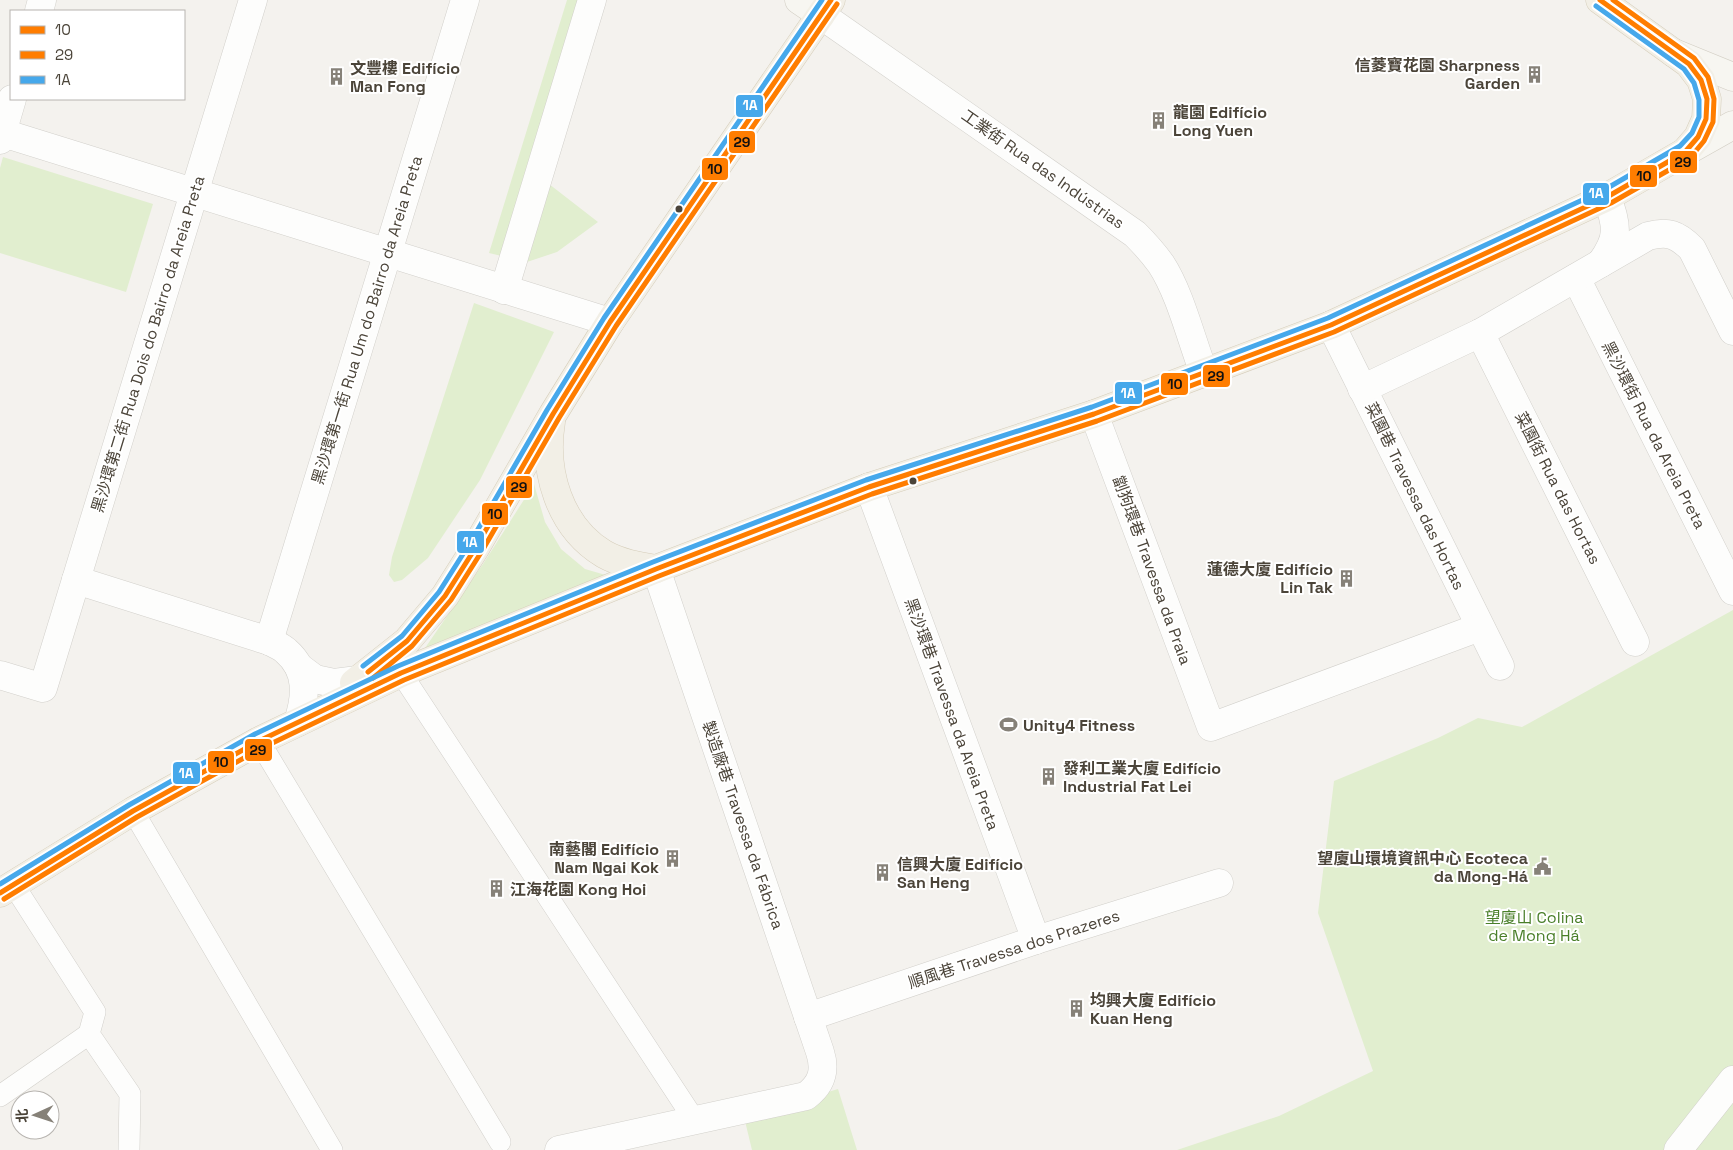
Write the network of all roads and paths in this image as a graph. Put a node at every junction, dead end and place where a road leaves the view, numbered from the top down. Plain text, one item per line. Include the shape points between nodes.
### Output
1 (253, 0) edge
2 (465, 0) edge
3 (592, 0) edge
4 (1600, 0) edge
5 (817, 5) edge
6 (1674, 53) junction
7 (1733, 77) edge
8 (12, 100) edge
9 (1733, 125) edge
10 (1, 135) edge
11 (1733, 138) edge
12 (1685, 152) junction
13 (195, 193) junction
14 (1607, 197) junction
15 (387, 253) junction
16 (1601, 263) junction
17 (1576, 278) junction
18 (504, 290) junction
19 (610, 322) junction
20 (1331, 325) junction
21 (1733, 332) edge
22 (1480, 333) junction
23 (1204, 373) junction
24 (1362, 389) junction
25 (553, 414) junction
26 (1094, 414) junction
27 (869, 487) junction
28 (656, 569) junction
29 (76, 580) junction
30 (1733, 591) edge
31 (1480, 626) junction
32 (269, 641) junction
33 (1635, 642) dead end
34 (1500, 666) dead end
35 (298, 667) junction
36 (401, 673) junction
37 (0, 675) edge
38 (358, 680) junction
39 (305, 719) junction
40 (259, 741) junction
41 (134, 811) junction
42 (12, 881) edge
43 (1219, 883) dead end
44 (1036, 940) junction
45 (808, 1017) junction
46 (89, 1034) junction
47 (1733, 1080) edge
48 (0, 1096) edge
49 (695, 1121) junction
50 (500, 1142) dead end
51 (128, 1150) edge
52 (332, 1150) edge
53 (559, 1150) edge
54 (1678, 1150) edge

1 - 13 street, 黑沙環第二街 Rua Dois do Bairro da Areia Preta
2 - 15 street, 黑沙環第一街 Rua Um do Bairro da Areia Preta
3 - 18 street
4 - 6 main road
5 - 19 main road
5 - 23 street, 工業街 Rua das Indústrias via 1135,234 1168,276
6 - 7 street
6 - 12 main road via 1689,64 1701,80 1707,99 1706,119 1698,137
8 - 10 street
9 - 12 street
10 - 13 street
11 - 12 street via 1718,139
12 - 14 main road
13 - 15 street
13 - 29 street, 黑沙環第二街 Rua Dois do Bairro da Areia Preta
14 - 16 street via 1616,233 1612,248
14 - 20 main road
15 - 18 street
15 - 32 street, 黑沙環第一街 Rua Um do Bairro da Areia Preta
16 - 17 street
16 - 21 street via 1648,236 1672,234 1692,249
17 - 22 street
17 - 30 street, 黑沙環街 Rua da Areia Preta
18 - 19 street
19 - 25 main road
20 - 23 main road
20 - 24 street, 菜園巷 Travessa das Hortas
22 - 24 street
22 - 33 street, 菜園街 Rua das Hortas
23 - 26 main road
24 - 31 street, 菜園巷 Travessa das Hortas
25 - 28 main road via 548,446 550,468 558,499 568,519 604,554 635,566
25 - 38 main road via 445,596 406,641
26 - 27 main road
26 - 31 street, 劏狗環巷 Travessa da Praia via 1211,727
27 - 28 main road
27 - 44 street, 黑沙環巷 Travessa da Areia Preta
28 - 36 main road
28 - 45 street, 製造廠巷 Travessa da Fábrica
29 - 32 street
29 - 37 street, 黑沙環第二街 Rua Dois do Bairro da Areia Preta via 43,688
31 - 34 street, 菜園巷 Travessa das Hortas
32 - 35 street via 287,652
35 - 38 street via 315,678 334,683
35 - 39 street via 304,684
36 - 39 main road
36 - 49 lane
38 - 39 main road
39 - 40 main road
40 - 41 main road
40 - 50 lane
41 - 42 main road
41 - 52 lane
42 - 46 lane via 95,1012
43 - 44 street, 順風巷 Travessa dos Prazeres
44 - 45 street, 順風巷 Travessa dos Prazeres
45 - 49 street, 製造廠巷 Travessa da Fábrica via 823,1062 820,1082 814,1090 806,1096
46 - 48 lane
46 - 51 lane via 130,1094
47 - 54 street
49 - 53 street

